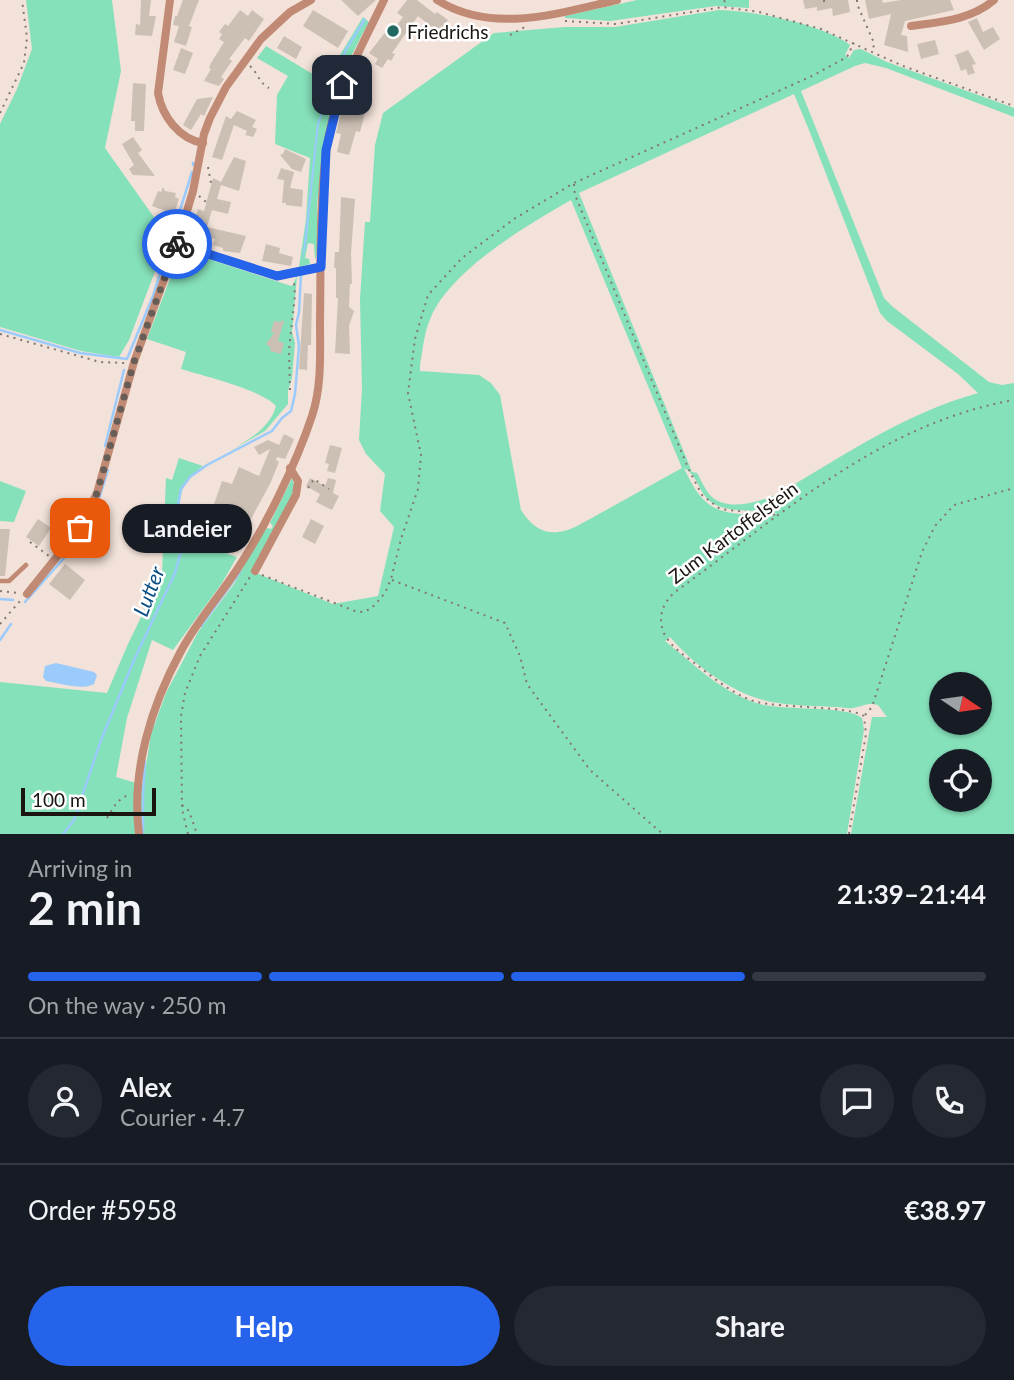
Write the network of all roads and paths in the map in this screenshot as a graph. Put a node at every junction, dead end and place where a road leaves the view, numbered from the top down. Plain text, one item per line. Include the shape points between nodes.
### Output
1 (22, 0) edge
2 (170, 0) edge
3 (311, 0) edge
4 (384, 0) edge
5 (438, 0) edge
6 (617, 0) edge
7 (857, 0) edge
8 (994, 0) edge
9 (548, 15) junction
10 (911, 26) dead end
11 (854, 43) junction
12 (872, 52) junction
13 (321, 56) dead end
14 (243, 61) junction
15 (323, 63) dead end
16 (269, 88) dead end
17 (1014, 106) edge
18 (0, 113) edge
19 (203, 143) junction
20 (208, 167) dead end
21 (574, 183) junction
22 (213, 184) dead end
23 (177, 244) junction
24 (321, 267) junction
25 (293, 274) junction
26 (0, 334) edge
27 (134, 362) junction
28 (290, 390) dead end
29 (1014, 400) edge
30 (290, 468) junction
31 (308, 488) dead end
32 (1014, 488) edge
33 (329, 489) dead end
34 (777, 515) junction
35 (30, 542) dead end
36 (55, 560) junction
37 (26, 565) dead end
38 (255, 571) junction
39 (391, 579) junction
40 (0, 581) edge
41 (0, 592) edge
42 (27, 594) junction
43 (0, 624) edge
44 (864, 716) junction
45 (139, 782) junction
46 (182, 804) junction
47 (107, 818) dead end
48 (139, 834) edge
49 (188, 834) edge
50 (197, 834) edge
51 (666, 834) edge
52 (849, 834) edge

1 - 18 path via 27,38 24,63
2 - 19 street via 160,106 183,137
3 - 14 street via 290,12
4 - 24 street via 342,85 331,121 324,169
5 - 9 street via 481,19
6 - 9 street
7 - 12 path via 874,43
8 - 10 street via 964,17
9 - 11 path via 568,22 616,24 732,8 803,23
11 - 12 path
11 - 21 path via 847,57 812,76
12 - 17 path
13 - 15 path
14 - 16 path
14 - 19 street via 210,118
19 - 23 street
20 - 22 path
21 - 34 path via 575,195 702,495 720,509
21 - 39 path via 462,258 428,295 415,339 408,393 421,455 418,489
23 - 25 street via 274,276
23 - 27 street
24 - 25 street
24 - 30 street via 318,394
25 - 28 path
26 - 27 path via 100,362
27 - 36 street via 97,493 80,528
29 - 34 path, Zum Kartoffelstein via 950,417 887,443
30 - 38 street via 298,481 296,495
30 - 45 street via 238,568 181,650 162,689 146,735
31 - 33 path via 314,479
32 - 44 path via 954,505 935,526 922,552 872,707
34 - 44 path, Zum Kartoffelstein via 670,597 661,615 665,635 677,650 748,698
35 - 36 path
36 - 42 street
37 - 40 lane via 9,581
38 - 39 path via 362,612 378,602
38 - 46 path via 208,643 187,686 181,716
39 - 51 path via 505,623 527,684 590,770
41 - 42 path
42 - 43 path
44 - 52 path via 866,734
45 - 47 path
45 - 48 street
46 - 49 path
46 - 50 path

